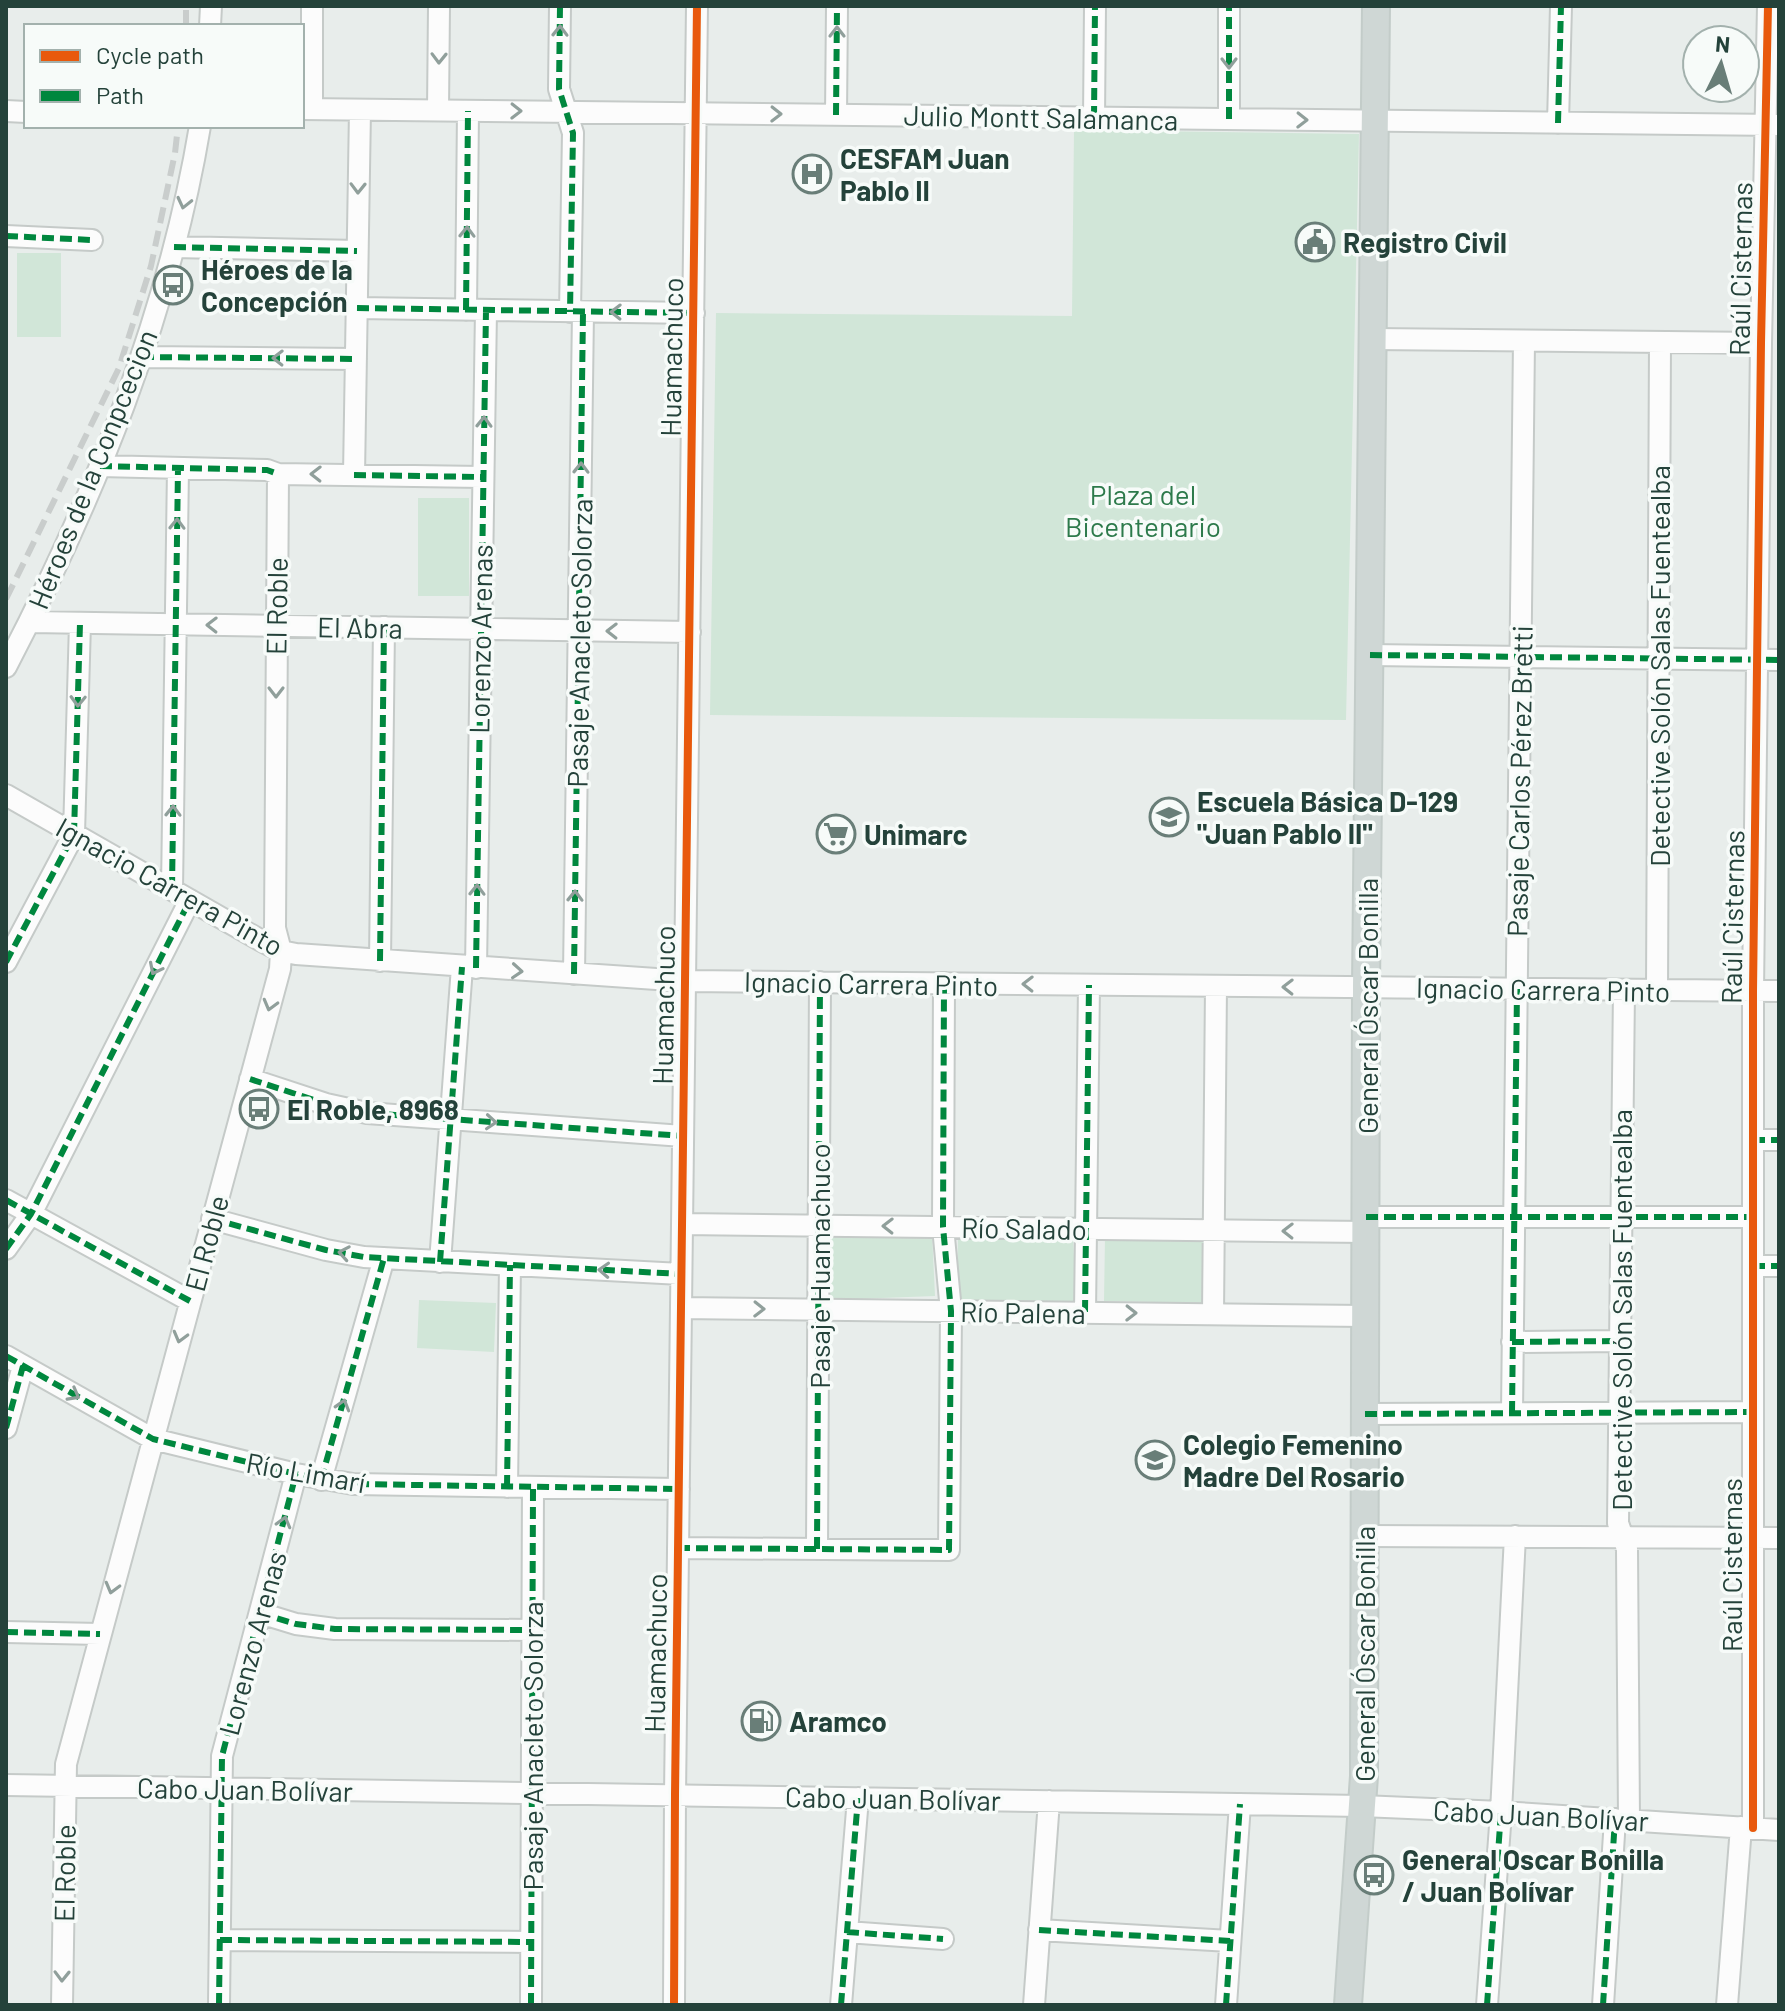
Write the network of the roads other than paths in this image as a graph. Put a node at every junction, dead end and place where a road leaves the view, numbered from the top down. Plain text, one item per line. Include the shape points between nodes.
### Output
1 (312, 6) edge
2 (439, 6) edge
3 (560, 6) edge
4 (697, 6) edge
5 (837, 6) edge
6 (1095, 6) edge
7 (1229, 6) edge
8 (1376, 6) edge
9 (1561, 6) edge
10 (1768, 6) edge
11 (307, 109) edge
12 (360, 110) junction
13 (438, 110) junction
14 (468, 111) junction
15 (566, 112) junction
16 (696, 113) junction
17 (836, 115) junction
18 (1094, 118) junction
19 (1229, 119) junction
20 (1375, 121) junction
21 (1558, 123) junction
22 (1772, 125) edge
23 (200, 128) edge
24 (6, 236) edge
25 (92, 240) dead end
26 (174, 247) junction
27 (357, 251) junction
28 (357, 308) junction
29 (476, 310) junction
30 (577, 312) junction
31 (694, 313) junction
32 (1373, 339) junction
33 (1524, 341) junction
34 (1660, 342) junction
35 (1761, 343) junction
36 (142, 357) junction
37 (356, 359) junction
38 (1769, 413) edge
39 (100, 466) junction
40 (178, 468) junction
41 (278, 474) junction
42 (354, 475) junction
43 (482, 477) junction
44 (30, 622) junction
45 (80, 623) junction
46 (176, 624) junction
47 (276, 626) junction
48 (384, 627) junction
49 (480, 629) junction
50 (579, 630) junction
51 (690, 632) junction
52 (1370, 655) junction
53 (1521, 657) junction
54 (1659, 658) junction
55 (1757, 659) junction
56 (1779, 660) edge
57 (6, 667) edge
58 (6, 795) edge
59 (74, 834) junction
60 (172, 889) junction
61 (190, 900) junction
62 (281, 951) junction
63 (380, 961) junction
64 (6, 962) edge
65 (469, 967) junction
66 (574, 974) junction
67 (685, 981) junction
68 (820, 982) junction
69 (944, 983) junction
70 (1089, 985) junction
71 (1216, 986) junction
72 (1366, 987) junction
73 (1517, 989) junction
74 (1624, 990) junction
75 (1657, 990) junction
76 (1753, 991) junction
77 (1779, 991) edge
78 (250, 1079) junction
79 (450, 1119) junction
80 (683, 1136) junction
81 (1753, 1140) junction
82 (1779, 1140) edge
83 (6, 1200) edge
84 (31, 1214) junction
85 (1514, 1217) junction
86 (1621, 1217) junction
87 (1753, 1217) junction
88 (212, 1219) junction
89 (682, 1224) junction
90 (1366, 1224) junction
91 (819, 1226) junction
92 (943, 1227) junction
93 (1086, 1228) junction
94 (1214, 1230) junction
95 (6, 1249) edge
96 (384, 1258) junction
97 (440, 1262) junction
98 (510, 1265) junction
99 (1753, 1266) junction
100 (1779, 1266) edge
101 (681, 1274) junction
102 (190, 1301) junction
103 (681, 1308) junction
104 (820, 1310) junction
105 (951, 1311) junction
106 (1085, 1312) junction
107 (1213, 1314) junction
108 (1365, 1316) junction
109 (1620, 1341) junction
110 (1512, 1342) junction
111 (15, 1361) edge
112 (1619, 1412) junction
113 (1753, 1412) junction
114 (1512, 1413) junction
115 (1365, 1414) junction
116 (6, 1428) edge
117 (153, 1439) junction
118 (296, 1474) junction
119 (321, 1480) junction
120 (507, 1487) junction
121 (533, 1487) junction
122 (679, 1489) junction
123 (1365, 1536) junction
124 (1515, 1536) junction
125 (1623, 1537) junction
126 (1753, 1537) junction
127 (1779, 1538) edge
128 (678, 1548) junction
129 (817, 1549) junction
130 (260, 1613) junction
131 (533, 1630) junction
132 (6, 1632) edge
133 (100, 1634) junction
134 (6, 1785) edge
135 (65, 1786) junction
136 (221, 1788) junction
137 (532, 1793) junction
138 (675, 1795) junction
139 (858, 1798) junction
140 (1049, 1801) junction
141 (1240, 1804) junction
142 (1362, 1806) junction
143 (1501, 1812) junction
144 (1622, 1819) junction
145 (1747, 1828) junction
146 (1779, 1830) edge
147 (1039, 1930) junction
148 (847, 1932) junction
149 (943, 1939) dead end
150 (220, 1940) junction
151 (1230, 1941) junction
152 (531, 1942) junction
153 (62, 2005) edge
154 (219, 2005) edge
155 (531, 2005) edge
156 (674, 2005) edge
157 (841, 2005) edge
158 (1034, 2005) edge
159 (1226, 2005) edge
160 (1348, 2005) edge
161 (1487, 2005) edge
162 (1603, 2005) edge
163 (1727, 2005) edge

1 - 11 street
2 -> 13 street
15 -> 3 street, Pasaje Anacleto Solorza via 559,89
4 - 16 street, Huamachuco
17 -> 5 street
6 - 18 street
7 -> 19 street
8 - 20 main road, General Óscar Bonilla
9 - 21 street
10 - 22 street, Raúl Cisternas
11 - 12 street, Julio Montt Salamanca
12 - 13 street, Julio Montt Salamanca
12 -> 27 street
13 - 14 street, Julio Montt Salamanca
14 -> 15 street, Julio Montt Salamanca
29 -> 14 street, Lorenzo Arenas
15 - 16 street, Julio Montt Salamanca
15 - 30 street, Pasaje Anacleto Solorza via 573,133
16 -> 17 street, Julio Montt Salamanca
16 - 31 street, Huamachuco
17 - 18 street, Julio Montt Salamanca
18 - 19 street, Julio Montt Salamanca
19 -> 20 street, Julio Montt Salamanca
20 - 21 street, Julio Montt Salamanca
20 - 32 main road, General Óscar Bonilla
21 - 22 street, Julio Montt Salamanca
22 - 35 street, Raúl Cisternas
23 -> 26 street, Héroes de la Conpcecion
24 - 25 street
26 - 27 street
26 - 36 street, Héroes de la Conpcecion
27 - 28 street
28 - 29 street
28 - 37 street
29 - 30 street
43 -> 29 street, Lorenzo Arenas
31 -> 30 street
50 -> 30 street, Pasaje Anacleto Solorza
31 - 51 street, Huamachuco
32 - 33 street
32 - 52 main road, General Óscar Bonilla
33 - 34 street
33 - 53 street, Pasaje Carlos Pérez Bretti
34 - 35 street
34 - 54 street, Detective Solón Salas Fuentealba
35 - 38 street, Raúl Cisternas
37 -> 36 street
36 - 39 street, Héroes de la Conpcecion
37 - 42 street
38 - 55 street, Raúl Cisternas
39 - 40 street
39 - 44 street, Héroes de la Conpcecion
40 - 41 street
46 -> 40 street
42 -> 41 street
41 - 47 street, El Roble
42 - 43 street
43 - 49 street, Lorenzo Arenas
44 - 45 street, El Abra
44 - 57 street, Héroes de la Conpcecion
45 - 46 street, El Abra
45 -> 59 street
47 -> 46 street, El Abra
60 -> 46 street
47 - 48 street, El Abra
47 -> 62 street, El Roble via 275,928
48 - 49 street, El Abra
48 - 63 street
49 - 50 street, El Abra
65 -> 49 street, Lorenzo Arenas
51 -> 50 street, El Abra
66 -> 50 street, Pasaje Anacleto Solorza
51 - 67 street, Huamachuco
52 - 53 street
52 - 72 main road, General Óscar Bonilla
53 - 54 street
53 - 73 street, Pasaje Carlos Pérez Bretti
54 - 55 street
54 - 75 street, Detective Solón Salas Fuentealba
55 - 56 street
55 - 76 street, Raúl Cisternas
58 - 59 street, Ignacio Carrera Pinto
59 - 60 street, Ignacio Carrera Pinto
59 - 64 street
60 - 61 street, Ignacio Carrera Pinto
61 - 62 street, Ignacio Carrera Pinto
61 -> 84 street
62 - 63 street, Ignacio Carrera Pinto
62 -> 78 street, El Roble
63 - 65 street, Ignacio Carrera Pinto
65 -> 66 street, Ignacio Carrera Pinto
65 - 79 street, Lorenzo Arenas
66 - 67 street, Ignacio Carrera Pinto
67 - 68 street, Ignacio Carrera Pinto
67 - 80 street, Huamachuco
68 - 69 street, Ignacio Carrera Pinto
68 - 91 street, Pasaje Huamachuco
70 -> 69 street, Ignacio Carrera Pinto
69 - 92 street
70 - 71 street, Ignacio Carrera Pinto
70 - 93 street
72 -> 71 street, Ignacio Carrera Pinto
71 - 94 street
72 - 73 street, Ignacio Carrera Pinto
72 - 90 main road, General Óscar Bonilla
73 - 74 street, Ignacio Carrera Pinto
73 - 85 street, Pasaje Carlos Pérez Bretti
74 - 75 street, Ignacio Carrera Pinto
74 - 86 street, Detective Solón Salas Fuentealba
75 - 76 street, Ignacio Carrera Pinto
76 - 77 street, Ignacio Carrera Pinto
76 - 81 street, Raúl Cisternas
78 - 79 street via 344,1109
78 - 88 street, El Roble
79 -> 80 street
79 - 97 street, Lorenzo Arenas
80 - 89 street, Huamachuco
81 - 82 street
81 - 87 street, Raúl Cisternas
83 - 84 street
84 - 95 street
84 - 102 street
85 - 86 street
85 - 90 street
85 - 110 street, Pasaje Carlos Pérez Bretti
86 - 87 street
86 - 109 street, Detective Solón Salas Fuentealba
87 - 99 street, Raúl Cisternas
96 -> 88 street via 326,1250
88 - 102 street, El Roble
89 - 91 street, Río Salado
89 - 101 street, Huamachuco
90 -> 94 street, Río Salado
90 - 108 main road, General Óscar Bonilla
92 -> 91 street, Río Salado
91 - 104 street, Pasaje Huamachuco
92 - 93 street, Río Salado
92 - 105 street
93 - 94 street, Río Salado
93 - 106 street
94 - 107 street
96 - 97 street
119 -> 96 street
97 - 98 street
101 -> 98 street
98 - 120 street
99 - 100 street
99 - 113 street, Raúl Cisternas
101 - 103 street, Huamachuco
102 -> 117 street, El Roble
103 -> 104 street, Río Palena
103 - 122 street, Huamachuco
104 - 105 street, Río Palena
104 - 129 street, Pasaje Huamachuco
105 - 106 street, Río Palena
105 - 129 street via 949,1550
106 -> 107 street, Río Palena
107 - 108 street, Río Palena
108 - 115 main road, General Óscar Bonilla
109 - 110 street
109 - 112 street, Detective Solón Salas Fuentealba
110 - 114 street, Pasaje Carlos Pérez Bretti
111 - 116 street
111 -> 117 street, Río Limarí
112 - 113 street
112 - 114 street
112 - 125 street, Detective Solón Salas Fuentealba via 1618,1523
113 - 126 street, Raúl Cisternas
114 - 115 street
115 - 123 main road, General Óscar Bonilla
117 - 118 street, Río Limarí
117 -> 133 street, El Roble
118 - 119 street, Río Limarí
130 -> 118 street, Lorenzo Arenas
119 - 120 street, Río Limarí
120 - 121 street, Río Limarí
121 - 122 street, Río Limarí
121 - 131 street, Pasaje Anacleto Solorza
122 - 128 street, Huamachuco
123 - 124 street
123 - 142 main road, General Óscar Bonilla
124 - 125 street
124 - 143 street
125 - 126 street
125 - 144 street, Detective Solón Salas Fuentealba via 1627,1549
126 - 127 street
126 - 145 street, Raúl Cisternas
128 - 129 street
128 - 138 street, Huamachuco
130 - 131 street via 335,1629
130 - 136 street, Lorenzo Arenas via 222,1756
131 - 137 street, Pasaje Anacleto Solorza
132 - 133 street
133 - 135 street, El Roble via 68,1754
134 - 135 street, Cabo Juan Bolívar
135 - 136 street, Cabo Juan Bolívar
135 -> 153 street, El Roble
136 - 137 street, Cabo Juan Bolívar
136 - 150 street, Lorenzo Arenas
137 - 138 street, Cabo Juan Bolívar
137 - 152 street, Pasaje Anacleto Solorza
138 - 139 street, Cabo Juan Bolívar
138 - 156 street, Huamachuco
139 - 140 street, Cabo Juan Bolívar
139 - 148 street
140 - 141 street, Cabo Juan Bolívar
140 - 147 street
141 - 142 street, Cabo Juan Bolívar
141 - 151 street
142 - 143 street, Cabo Juan Bolívar
142 - 160 main road, General Óscar Bonilla
143 - 144 street, Cabo Juan Bolívar
143 - 161 street
144 - 145 street, Cabo Juan Bolívar
144 - 162 street, Detective Solón Salas Fuentealba
145 - 146 street, Cabo Juan Bolívar
145 - 163 street, Raúl Cisternas
147 - 151 street
147 - 158 street
148 - 149 street
148 - 157 street
150 - 152 street
150 - 154 street, Lorenzo Arenas
151 - 159 street
152 - 155 street, Pasaje Anacleto Solorza

